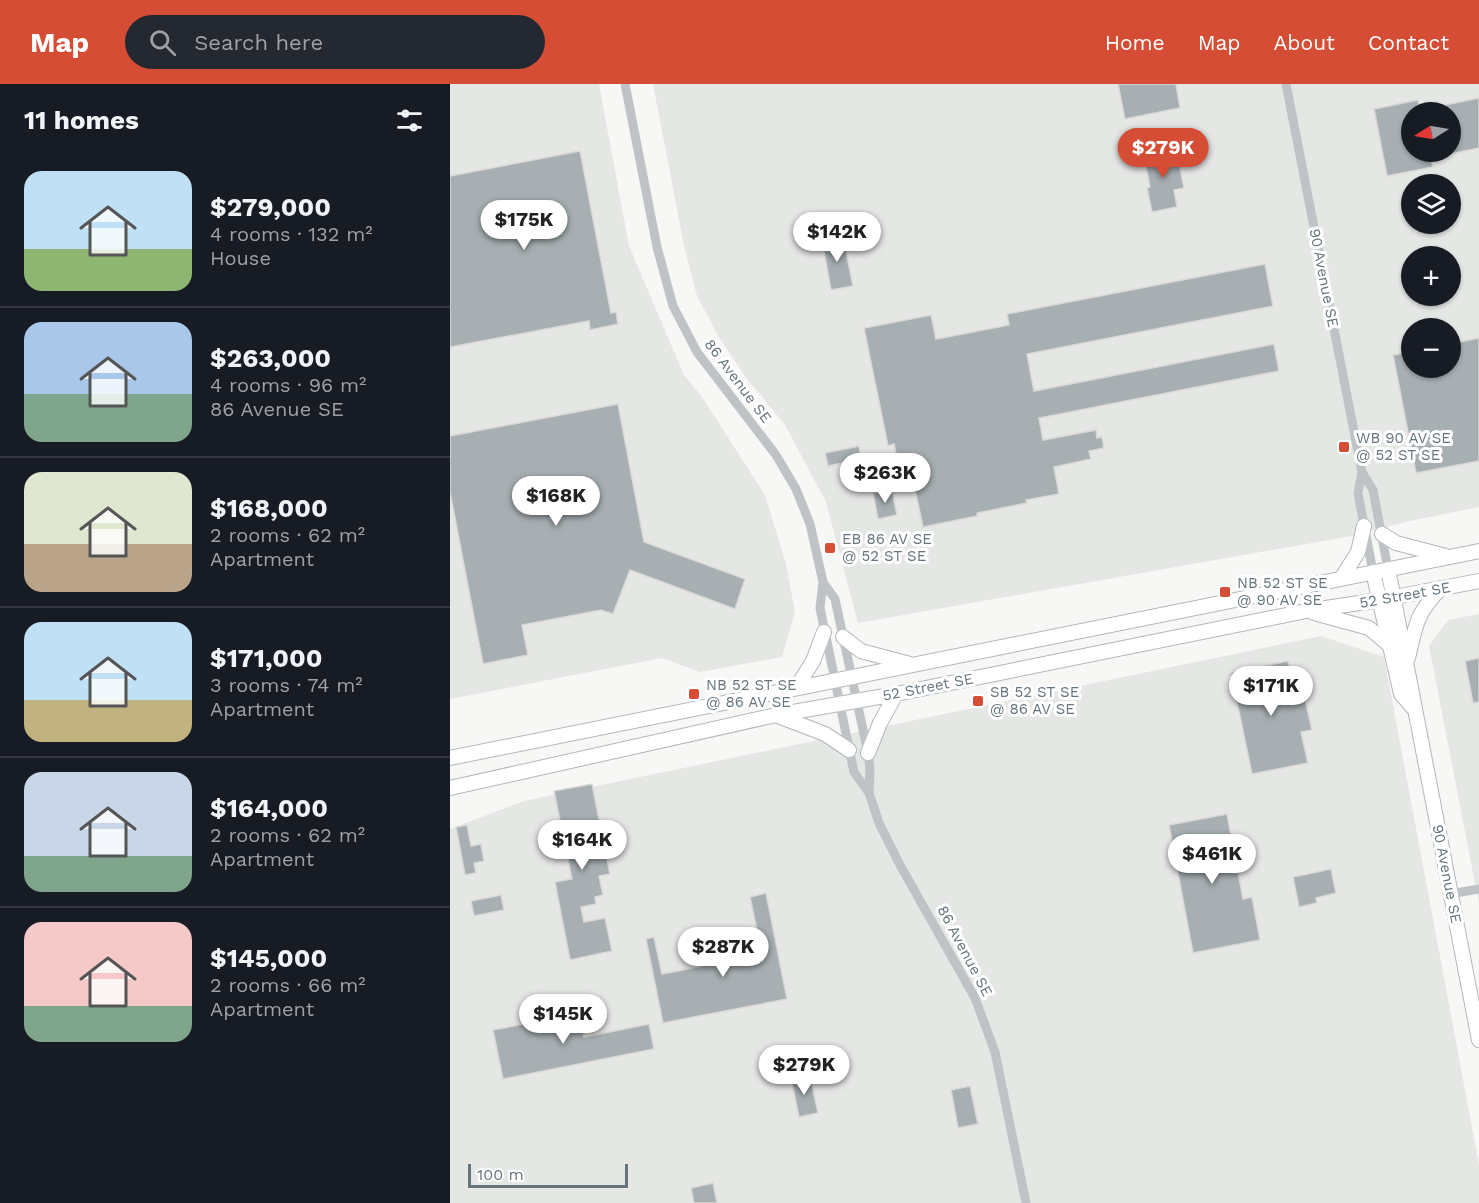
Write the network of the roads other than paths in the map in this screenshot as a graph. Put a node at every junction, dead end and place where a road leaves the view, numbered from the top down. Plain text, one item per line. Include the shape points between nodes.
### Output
1 (625, 84) edge
2 (1286, 84) edge
3 (1362, 472) junction
4 (1364, 526) junction
5 (1382, 534) junction
6 (1479, 551) edge
7 (1451, 557) junction
8 (1388, 569) junction
9 (1373, 572) junction
10 (1341, 579) junction
11 (1479, 581) edge
12 (823, 582) junction
13 (1441, 588) junction
14 (1393, 598) junction
15 (1379, 600) junction
16 (1306, 611) junction
17 (824, 632) junction
18 (843, 637) junction
19 (1388, 644) junction
20 (1407, 663) junction
21 (915, 666) junction
22 (852, 678) junction
23 (835, 681) junction
24 (796, 688) junction
25 (896, 694) junction
26 (856, 700) junction
27 (839, 704) junction
28 (1414, 709) junction
29 (776, 715) junction
30 (849, 750) junction
31 (868, 753) junction
32 (450, 758) edge
33 (450, 788) edge
34 (869, 793) junction
35 (1479, 889) edge
36 (1450, 894) junction
37 (1479, 1040) edge
38 (1026, 1203) edge

1 - 12 street, 86 Avenue SE via 657,247 673,306 697,352 776,455 796,489 810,524
2 - 3 street, 90 Avenue SE
3 - 4 street, 90 Avenue SE via 1358,493
3 - 5 street, 90 Avenue SE via 1373,490
4 - 9 street, 90 Avenue SE
4 - 10 main road via 1358,552
5 - 7 main road via 1396,543
5 - 8 street, 90 Avenue SE
6 - 7 main road, 52 Street SE
7 - 8 main road, 52 Street SE
8 - 9 main road, 52 Street SE
8 - 14 main road, 90 Avenue SE
9 - 10 main road, 52 Street SE
9 - 15 main road, 90 Avenue SE
10 - 21 main road, 52 Street SE
11 - 13 main road, 52 Street SE
12 - 17 street, 86 Avenue SE via 820,608
12 - 18 street, 86 Avenue SE via 835,598
13 - 14 main road, 52 Street SE
13 - 20 main road via 1424,606
14 - 15 main road, 52 Street SE
14 - 20 main road, 90 Avenue SE
15 - 16 main road, 52 Street SE
15 - 19 main road, 90 Avenue SE
16 - 19 main road via 1369,628
16 - 25 main road, 52 Street SE
17 - 23 street, 86 Avenue SE
17 - 24 main road
18 - 21 main road via 861,651
18 - 22 street, 86 Avenue SE
19 - 28 main road, 90 Avenue SE via 1401,694
20 - 28 main road, 90 Avenue SE
21 - 22 main road, 52 Street SE
22 - 23 main road, 52 Street SE
22 - 26 street, 86 Avenue SE
23 - 24 main road, 52 Street SE
23 - 27 street, 86 Avenue SE
24 - 32 main road, 52 Street SE
25 - 26 main road, 52 Street SE
25 - 31 main road
26 - 27 main road, 52 Street SE
26 - 31 street, 86 Avenue SE
27 - 29 main road, 52 Street SE
27 - 30 street, 86 Avenue SE
28 - 36 main road, 90 Avenue SE
29 - 30 main road via 825,734
29 - 33 main road, 52 Street SE
30 - 34 street, 86 Avenue SE via 854,772
31 - 34 street, 86 Avenue SE
34 - 38 street, 86 Avenue SE via 900,865 975,998 995,1052
35 - 36 street
36 - 37 main road, 90 Avenue SE

